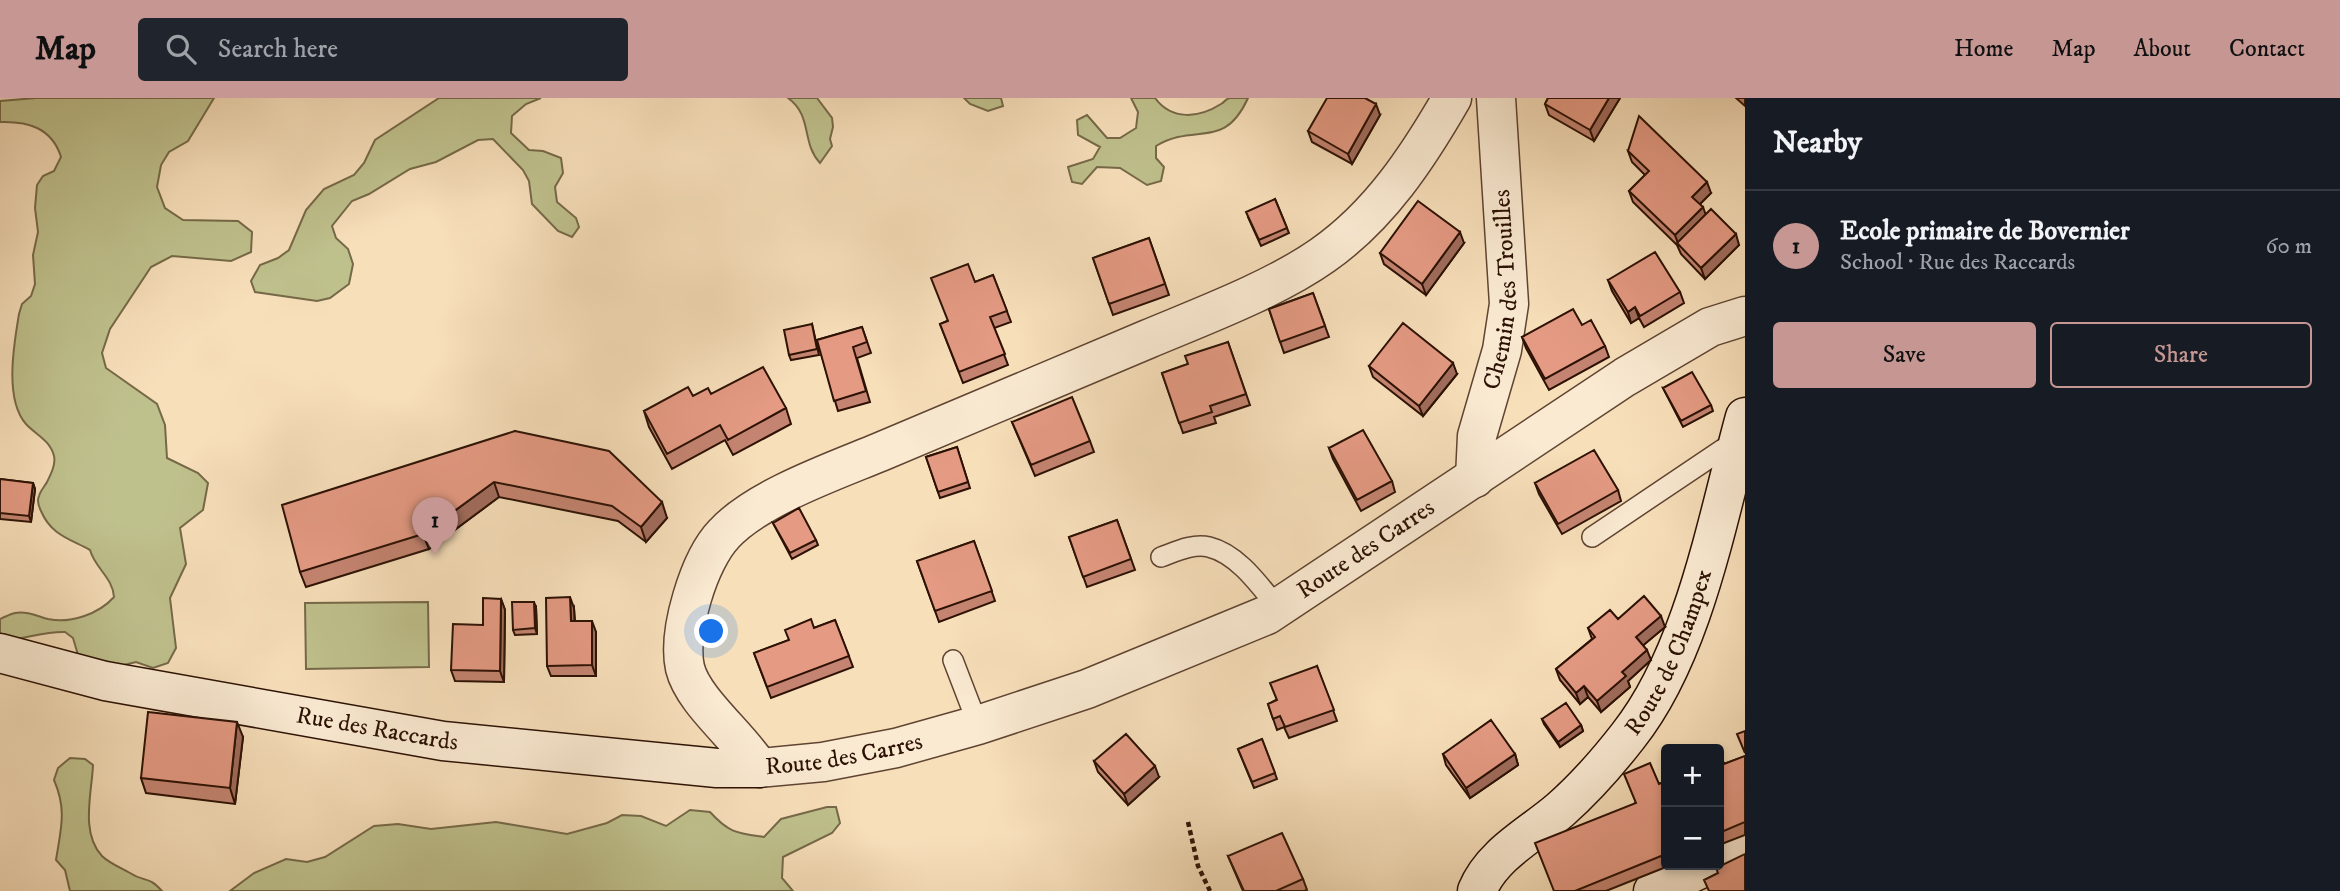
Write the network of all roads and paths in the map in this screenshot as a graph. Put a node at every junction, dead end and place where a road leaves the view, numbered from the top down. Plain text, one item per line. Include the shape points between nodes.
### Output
1 (1452, 98) edge
2 (1496, 98) edge
3 (1745, 316) edge
4 (1740, 435) edge
5 (1475, 478) junction
6 (1592, 537) dead end
7 (1161, 557) dead end
8 (1278, 608) junction
9 (0, 653) edge
10 (953, 660) dead end
11 (978, 725) junction
12 (759, 768) junction
13 (1188, 822) dead end
14 (1518, 843) junction
15 (1745, 848) edge
16 (1724, 858) edge
17 (1698, 870) edge
18 (1210, 891) edge
19 (1476, 891) edge
20 (1510, 891) edge
21 (1653, 891) edge

1 - 12 street, Route des Carres via 1379,206 1310,263 1202,316 831,472 751,510 723,535 693,596 683,645 684,666 704,703
2 - 5 street, Chemin des Trouilles via 1508,304 1502,350 1477,436
3 - 5 street, Route des Carres via 1710,327 1664,353
4 - 6 lane
4 - 14 street, Route de Champex via 1693,603 1659,691 1596,775
5 - 8 street, Route des Carres
7 - 8 lane via 1190,547 1208,547 1250,574
8 - 11 street, Route des Carres via 1087,688
9 - 12 street, Rue des Raccards via 104,681 443,741 717,768
10 - 11 lane
11 - 12 street, Route des Carres via 823,762
13 - 18 path via 1198,866
14 - 19 street, Route de Champex via 1504,853
14 - 20 street
15 - 16 street
17 - 21 street

